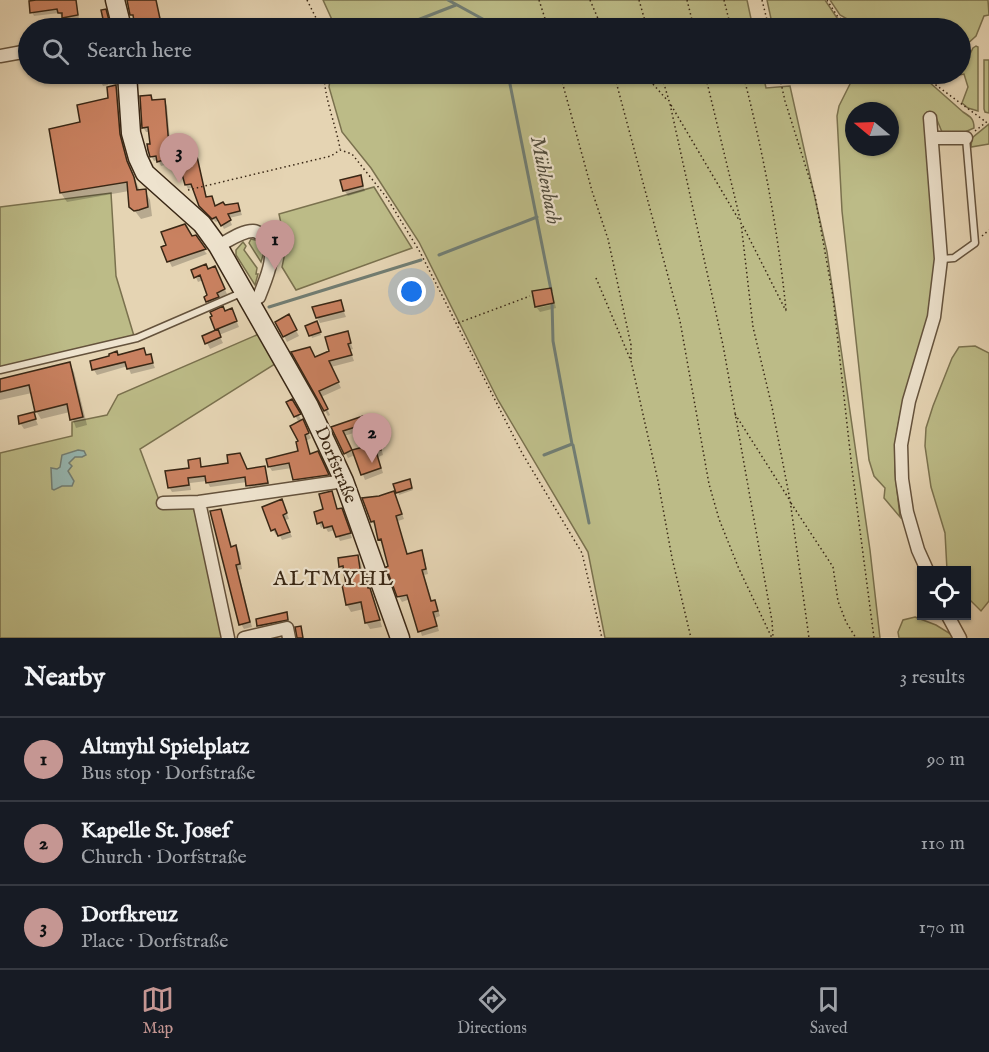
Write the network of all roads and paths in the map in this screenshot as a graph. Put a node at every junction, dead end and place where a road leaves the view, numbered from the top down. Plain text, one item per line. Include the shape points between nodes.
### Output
1 (115, 0) edge
2 (307, 0) edge
3 (539, 0) edge
4 (589, 0) edge
5 (639, 0) edge
6 (687, 0) edge
7 (724, 0) edge
8 (762, 0) edge
9 (827, 0) edge
10 (120, 18) edge
11 (316, 18) edge
12 (545, 18) edge
13 (598, 18) edge
14 (644, 18) edge
15 (692, 18) edge
16 (728, 18) edge
17 (766, 18) edge
18 (840, 18) edge
19 (18, 53) edge
20 (0, 56) edge
21 (128, 84) edge
22 (324, 84) edge
23 (563, 84) edge
24 (617, 84) edge
25 (653, 84) edge
26 (664, 84) edge
27 (707, 84) edge
28 (745, 84) edge
29 (781, 84) edge
30 (935, 84) edge
31 (670, 104) junction
32 (930, 118) dead end
33 (988, 121) edge
34 (932, 138) junction
35 (966, 138) junction
36 (340, 150) junction
37 (175, 199) junction
38 (741, 223) junction
39 (218, 246) junction
40 (941, 259) junction
41 (596, 278) dead end
42 (530, 296) dead end
43 (247, 297) junction
44 (457, 323) junction
45 (631, 361) junction
46 (0, 370) edge
47 (734, 414) junction
48 (344, 482) junction
49 (790, 500) junction
50 (199, 502) junction
51 (163, 503) dead end
52 (925, 566) edge
53 (951, 620) edge
54 (228, 638) edge
55 (244, 638) edge
56 (290, 638) edge
57 (400, 638) edge
58 (602, 638) edge
59 (691, 638) edge
60 (772, 638) edge
61 (809, 638) edge
62 (856, 638) edge
63 (874, 638) edge
64 (960, 638) edge

1 - 10 main road
2 - 11 path
3 - 12 path
4 - 13 path
5 - 14 path
6 - 15 path
7 - 16 path
8 - 17 path
9 - 18 path
19 - 20 street
21 - 37 main road, Dorfstraße via 131,133 138,158 145,173
22 - 36 path
23 - 45 path via 608,239
24 - 60 path via 680,321 718,519
25 - 31 path
26 - 31 path
27 - 38 path
28 - 38 path via 768,183 786,311
29 - 63 path via 815,196 833,297
30 - 33 path
31 - 38 path
31 - 47 path via 723,345
32 - 34 street
33 - 35 path
34 - 35 street
34 - 40 street
35 - 40 lane via 975,243 954,258
36 - 37 path via 331,156 192,189
36 - 44 path via 352,154 387,198
37 - 39 main road, Dorfstraße via 202,224
38 - 49 path via 753,327
39 - 43 main road, Dorfstraße
39 - 43 street via 251,231 267,240 271,250 259,297
40 - 52 street via 934,317 909,401 901,445 907,512
41 - 45 path
42 - 44 path
43 - 46 lane via 137,338
43 - 48 main road, Dorfstraße via 309,406
44 - 58 path via 522,453 582,553
45 - 59 path
47 - 49 path
47 - 60 path
48 - 50 street
48 - 57 main road, Dorfstraße
49 - 61 path
49 - 62 path via 833,567 838,601
50 - 51 street
50 - 54 street
53 - 64 street
55 - 56 street via 287,628

